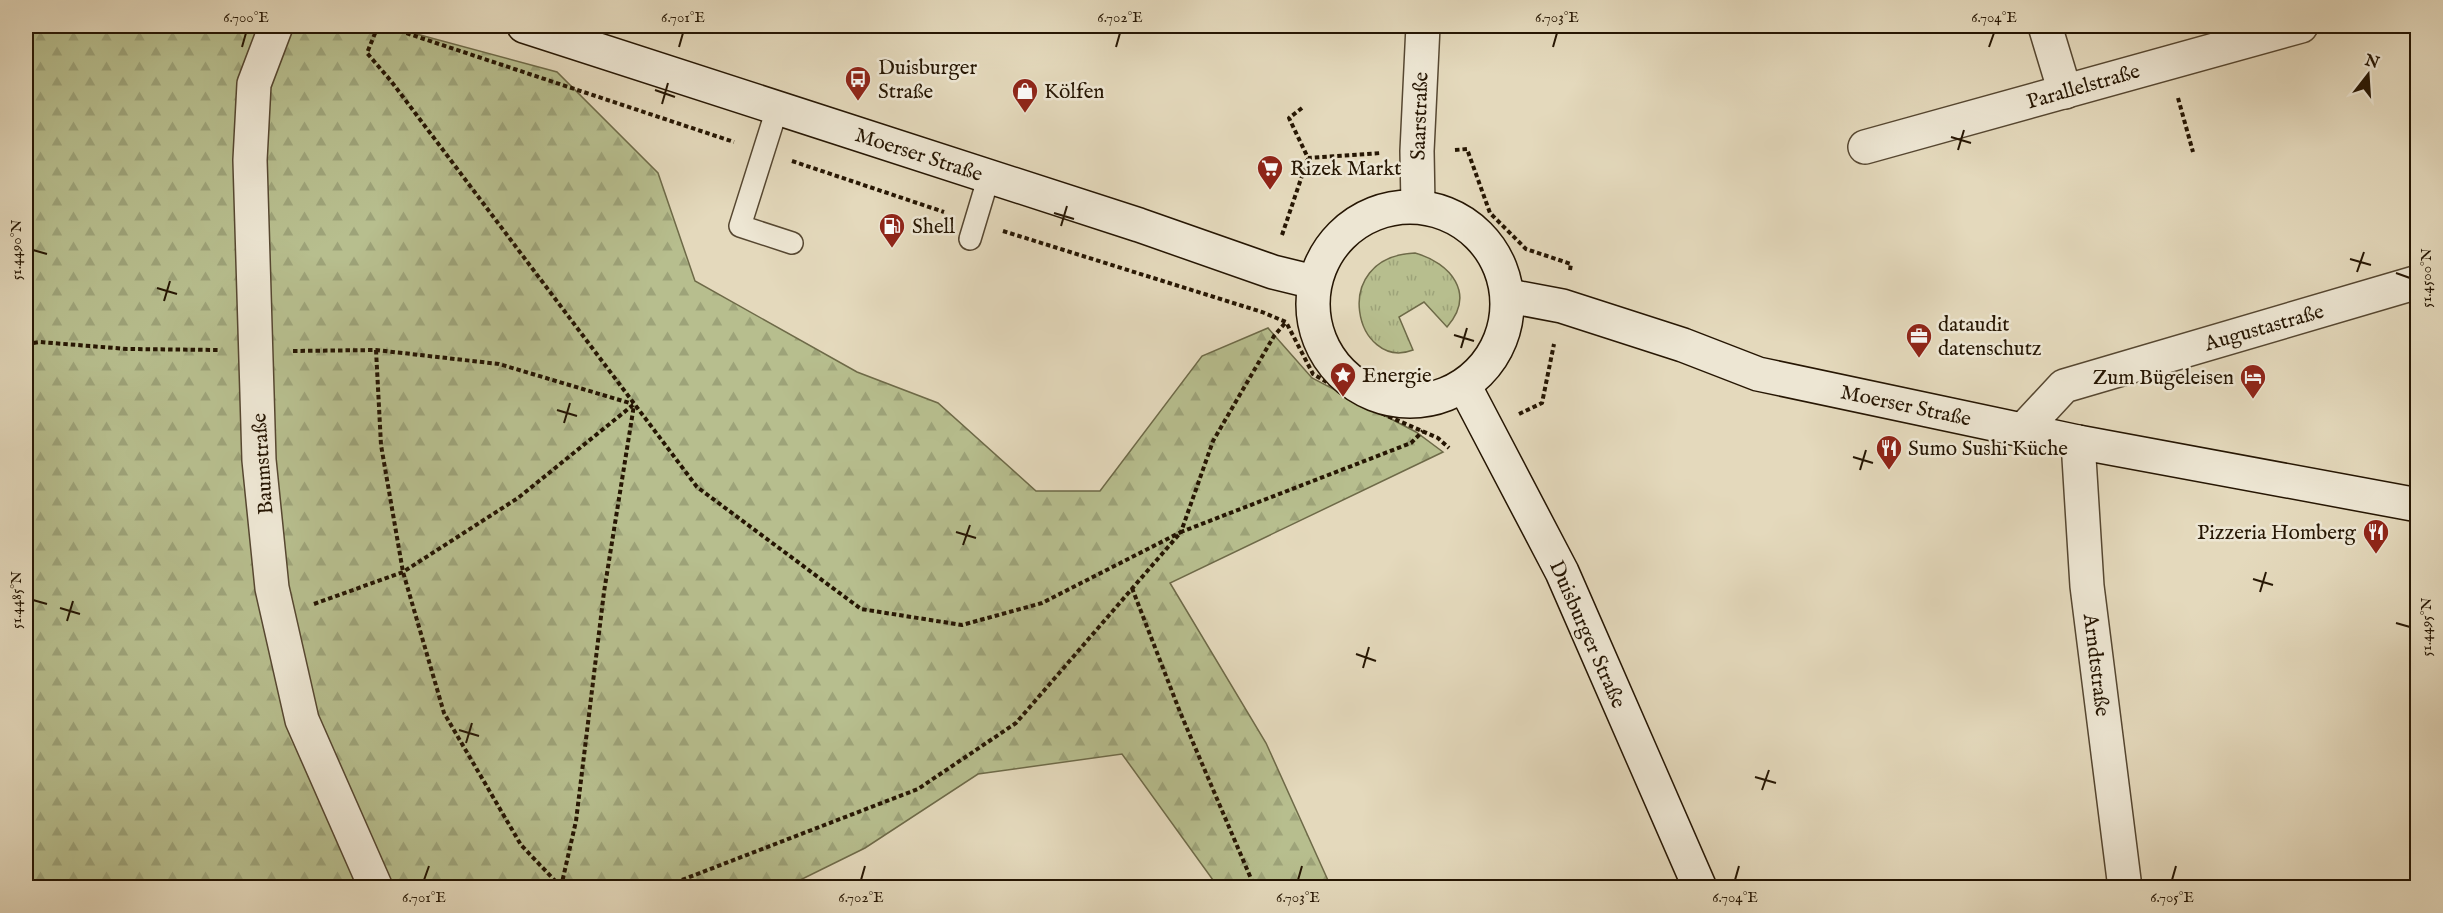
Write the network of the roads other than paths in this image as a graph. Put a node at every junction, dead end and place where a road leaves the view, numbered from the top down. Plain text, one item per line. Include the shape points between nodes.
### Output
1 (276, 26) edge
2 (524, 26) edge
3 (1423, 26) edge
4 (2045, 26) edge
5 (2301, 26) edge
6 (2065, 92) junction
7 (777, 109) junction
8 (1865, 147) dead end
9 (989, 176) junction
10 (1418, 206) junction
11 (972, 231) road end
12 (792, 243) dead end
13 (1314, 282) junction
14 (2418, 282) edge
15 (1509, 296) junction
16 (1465, 387) junction
17 (2024, 429) junction
18 (2078, 442) junction
19 (2418, 505) edge
20 (376, 888) edge
21 (1700, 888) edge
22 (2126, 888) edge

1 - 20 street, Baumstraße via 254,84 250,160 259,460 272,588 302,720
2 - 7 street, Moerser Straße
3 - 10 street, Saarstraße
4 - 6 street
5 - 6 street, Parallelstraße
6 - 8 street, Parallelstraße
7 - 9 street, Moerser Straße
7 - 12 lane via 740,226
9 - 11 lane
9 - 13 street, Moerser Straße via 1272,272
10 - 13 street via 1372,213 1352,225 1322,260
10 - 15 street via 1449,214 1477,233 1496,258
13 - 16 street via 1313,317 1323,350 1344,377 1374,395 1408,402 1442,397
14 - 17 street, Augustastraße via 2064,386
15 - 16 street via 1505,325 1494,353
15 - 17 street, Moerser Straße via 1562,306 1758,374
16 - 21 street, Duisburger Straße via 1562,572
17 - 18 street, Moerser Straße
18 - 19 street, Moerser Straße
18 - 22 street, Arndtstraße via 2087,586

